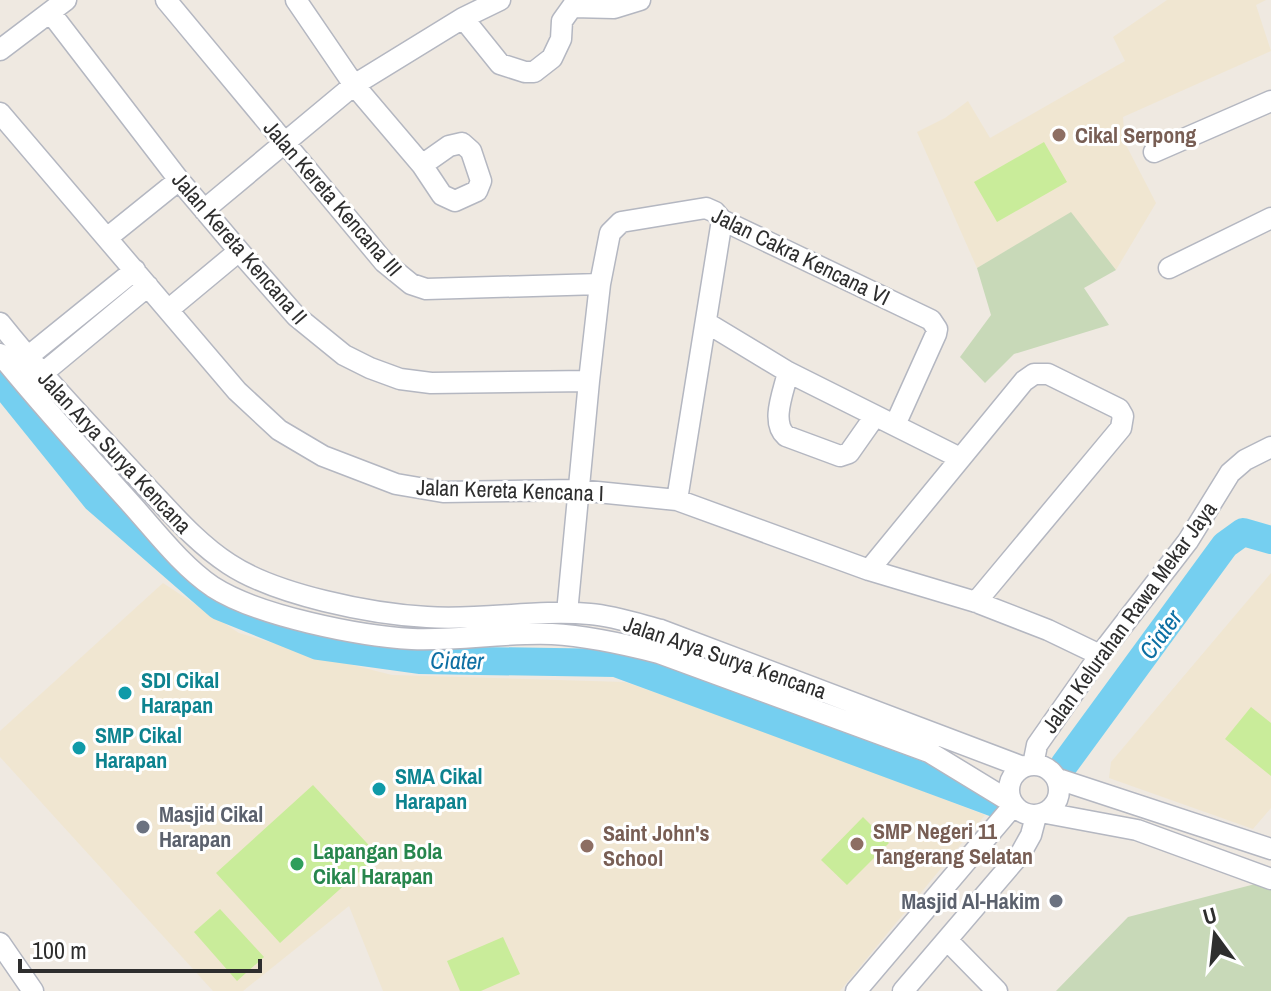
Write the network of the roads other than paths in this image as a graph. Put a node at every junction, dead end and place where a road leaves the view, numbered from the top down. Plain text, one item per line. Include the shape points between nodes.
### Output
1 (166, 0) edge
2 (296, 0) edge
3 (500, 0) edge
4 (640, 0) edge
5 (575, 3) edge
6 (58, 6) edge
7 (463, 18) junction
8 (0, 50) edge
9 (354, 85) junction
10 (1271, 101) edge
11 (0, 113) edge
12 (283, 143) junction
13 (1154, 152) dead end
14 (422, 165) dead end
15 (179, 180) junction
16 (204, 210) junction
17 (1271, 218) edge
18 (722, 220) junction
19 (107, 238) junction
20 (239, 251) junction
21 (1169, 268) dead end
22 (142, 278) junction
23 (600, 284) junction
24 (168, 310) junction
25 (0, 323) edge
26 (707, 323) junction
27 (13, 360) edge
28 (788, 372) junction
29 (34, 381) junction
30 (589, 381) junction
31 (875, 416) junction
32 (895, 425) junction
33 (1271, 447) edge
34 (960, 458) junction
35 (577, 490) junction
36 (677, 500) junction
37 (869, 570) junction
38 (976, 602) junction
39 (567, 613) junction
40 (1100, 655) junction
41 (1028, 766) junction
42 (1058, 779) junction
43 (1013, 804) junction
44 (1041, 814) junction
45 (1271, 827) edge
46 (1264, 846) edge
47 (1271, 879) edge
48 (948, 941) junction
49 (0, 943) edge
50 (33, 991) edge
51 (856, 991) edge
52 (903, 991) edge
53 (997, 991) edge

1 - 12 street, Jalan Kereta Kencana III
2 - 9 street
3 - 7 street
4 - 5 street via 614,8
5 - 7 street via 562,21 552,58 534,72 500,64
6 - 8 street
6 - 15 street, Jalan Kereta Kencana II
7 - 9 street
9 - 12 street
9 - 14 street
10 - 13 street
11 - 19 street, Jalan Kereta Kencana I
12 - 16 street
12 - 23 street, Jalan Kereta Kencana III via 384,262 411,284 426,289
15 - 16 street, Jalan Kereta Kencana II
15 - 19 street
16 - 20 street, Jalan Kereta Kencana II
17 - 21 street
18 - 23 street, Jalan Cakra Kencana VI via 706,208 621,222 610,233
18 - 26 street
18 - 32 street, Jalan Cakra Kencana VI via 935,324 936,334
19 - 22 street, Jalan Kereta Kencana I
20 - 24 street
20 - 30 street, Jalan Kereta Kencana II via 319,337 370,368 431,383
22 - 24 street, Jalan Kereta Kencana I
22 - 27 street
22 - 29 street
23 - 30 street, Jalan Cakra Kencana VI
24 - 35 street, Jalan Kereta Kencana I via 237,391 279,430 323,456 420,489
25 - 27 street, Jalan Arya Surya Kencana
26 - 28 street
26 - 36 street
27 - 29 street, Jalan Arya Surya Kencana
28 - 31 street
28 - 31 street via 778,420 786,436 840,456 849,453
29 - 39 street, Jalan Arya Surya Kencana via 197,539 250,576 328,600 413,616
29 - 43 street, Jalan Arya Surya Kencana via 179,557 215,589 300,619 365,633 409,638 551,634 659,653 929,752
30 - 35 street, Jalan Cakra Kencana VI
31 - 32 street
32 - 34 street
33 - 40 street, Jalan Kelurahan Rawa Mekar Jaya via 1230,473 1188,541
34 - 37 street
34 - 38 street via 1034,374 1048,374 1119,409 1124,423
35 - 36 street, Jalan Kereta Kencana I
35 - 39 street, Jalan Cakra Kencana VI
36 - 37 street, Jalan Kereta Kencana I
37 - 38 street, Jalan Kereta Kencana I
38 - 40 street, Jalan Kereta Kencana I
39 - 41 street, Jalan Arya Surya Kencana via 661,630
40 - 41 street, Jalan Kelurahan Rawa Mekar Jaya
41 - 42 street via 1052,771
41 - 43 street via 1010,782
42 - 44 street via 1059,798
42 - 46 street
43 - 44 street via 1026,815
43 - 51 street
44 - 47 street via 1137,830
44 - 48 street via 1021,853
45 - 46 street
48 - 52 street
48 - 53 street
49 - 50 street

